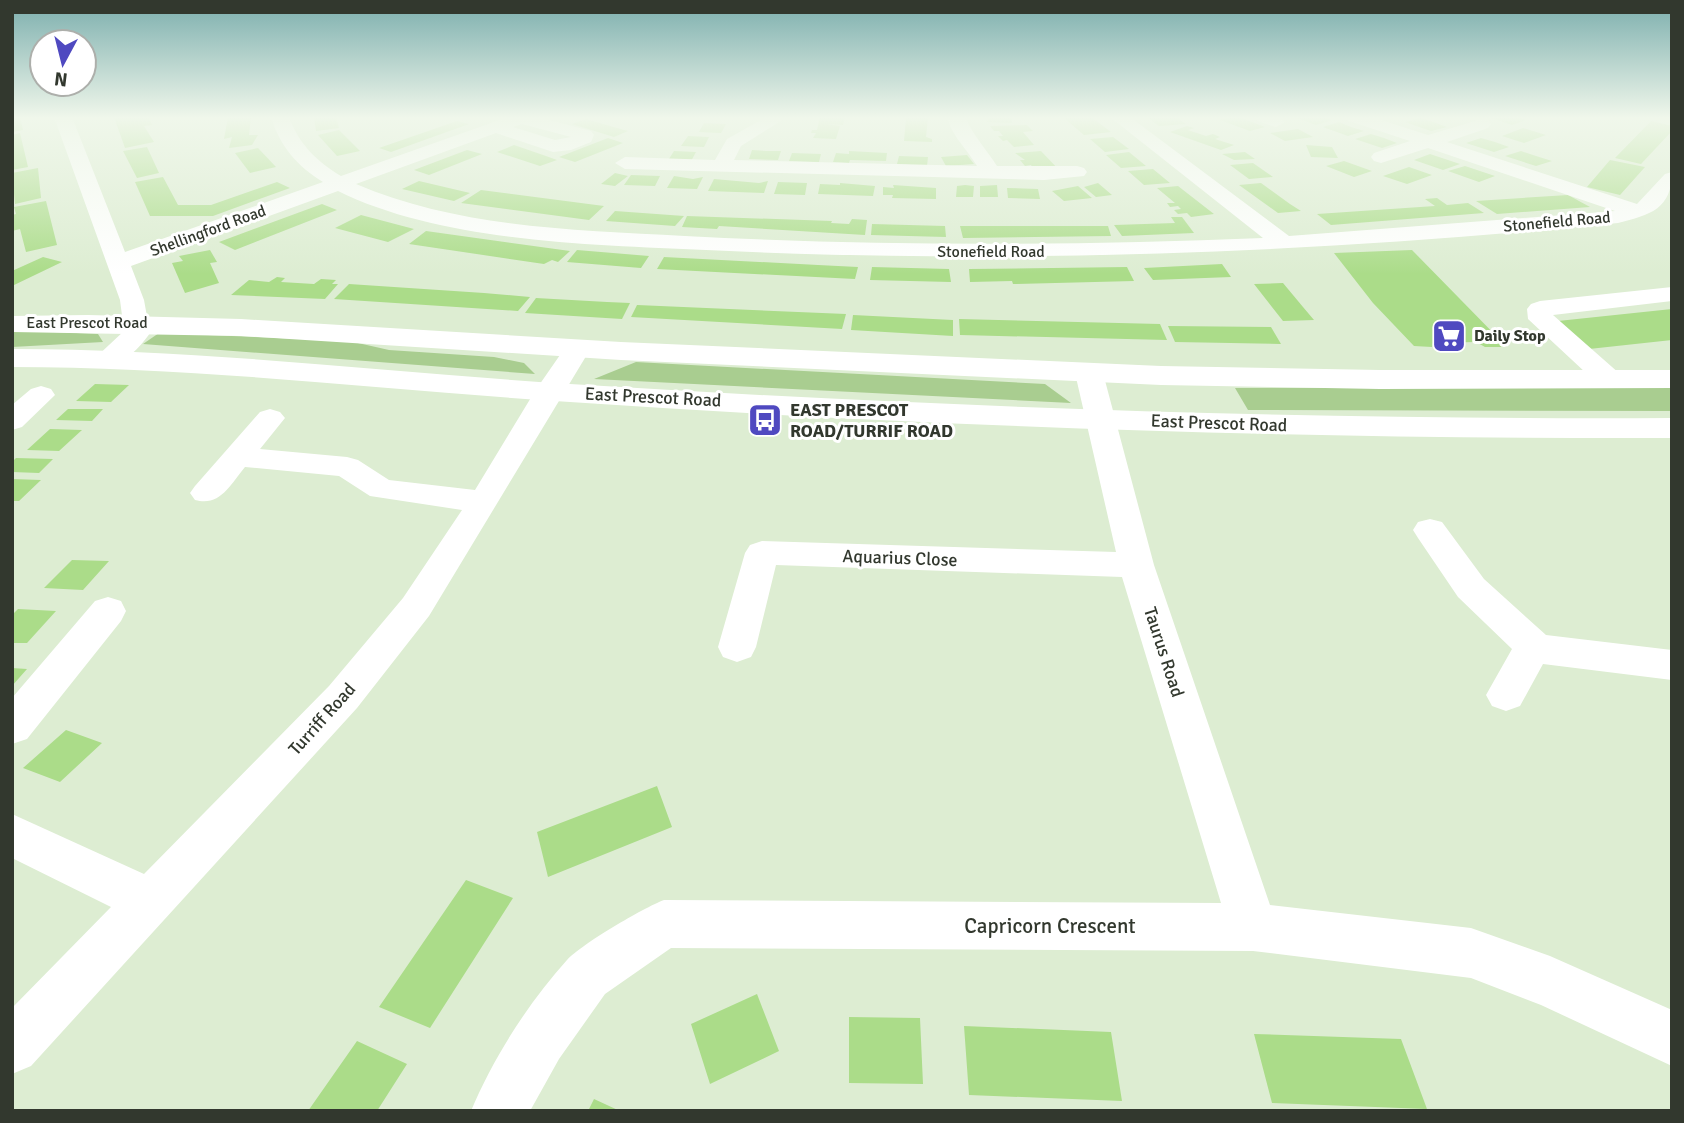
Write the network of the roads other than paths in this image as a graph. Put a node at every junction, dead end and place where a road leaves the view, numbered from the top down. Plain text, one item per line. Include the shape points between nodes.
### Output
1 (82, 169) edge
2 (321, 169) edge
3 (377, 169) edge
4 (874, 169) edge
5 (1188, 169) edge
6 (1516, 169) edge
7 (990, 172) joint
8 (1077, 172) dead end
9 (1672, 178) edge
10 (340, 183) junction
11 (1643, 210) junction
12 (1285, 244) junction
13 (117, 263) junction
14 (1672, 294) edge
15 (134, 323) junction
16 (12, 324) edge
17 (578, 348) junction
18 (12, 358) edge
19 (108, 359) junction
20 (1089, 373) junction
21 (1672, 379) edge
22 (1610, 380) junction
23 (549, 391) junction
24 (40, 395) dead end
25 (270, 418) dead end
26 (1100, 419) junction
27 (12, 421) edge
28 (1672, 428) edge
29 (240, 457) junction
30 (206, 493) dead end
31 (484, 502) junction
32 (1430, 530) dead end
33 (1136, 565) junction
34 (108, 611) dead end
35 (1533, 646) junction
36 (737, 647) dead end
37 (1672, 665) edge
38 (1506, 695) dead end
39 (12, 727) edge
40 (12, 835) edge
41 (151, 902) junction
42 (1253, 927) junction
43 (1672, 1039) edge
44 (12, 1047) edge
45 (499, 1111) edge

1 - 13 street
2 - 10 street, Stonefield Road
3 - 10 street, Shellingford Road
4 - 7 street
5 - 12 street
6 - 11 street
7 - 8 street
9 - 11 street
10 - 12 street, Stonefield Road via 388,203 468,221 674,242 957,253
10 - 13 street, Shellingford Road
11 - 12 street, Stonefield Road via 1603,219
13 - 15 street via 132,300
14 - 22 street via 1540,309 1541,319
15 - 16 highway, East Prescot Road
15 - 17 highway, East Prescot Road via 262,326
15 - 19 street via 137,332
17 - 20 highway, East Prescot Road
17 - 23 street, Turriff Road
18 - 19 highway, East Prescot Road
19 - 23 highway, East Prescot Road via 269,366
20 - 22 highway, East Prescot Road
20 - 26 street, Taurus Road
21 - 22 highway, East Prescot Road
23 - 26 highway, East Prescot Road
23 - 31 street, Turriff Road
24 - 27 street
25 - 29 street
26 - 28 highway, East Prescot Road via 1410,428
26 - 33 street, Taurus Road
29 - 30 street
29 - 31 street via 347,467 381,489
31 - 41 street, Turriff Road via 416,607 343,697
32 - 35 street via 1471,588
33 - 36 street, Aquarius Close via 762,553
33 - 42 street, Taurus Road
34 - 39 street
35 - 37 street
35 - 38 street
40 - 41 street
41 - 44 street, Turriff Road
42 - 43 street, Capricorn Crescent via 1471,953 1550,982
42 - 45 street, Capricorn Crescent via 664,924 587,976 540,1040

